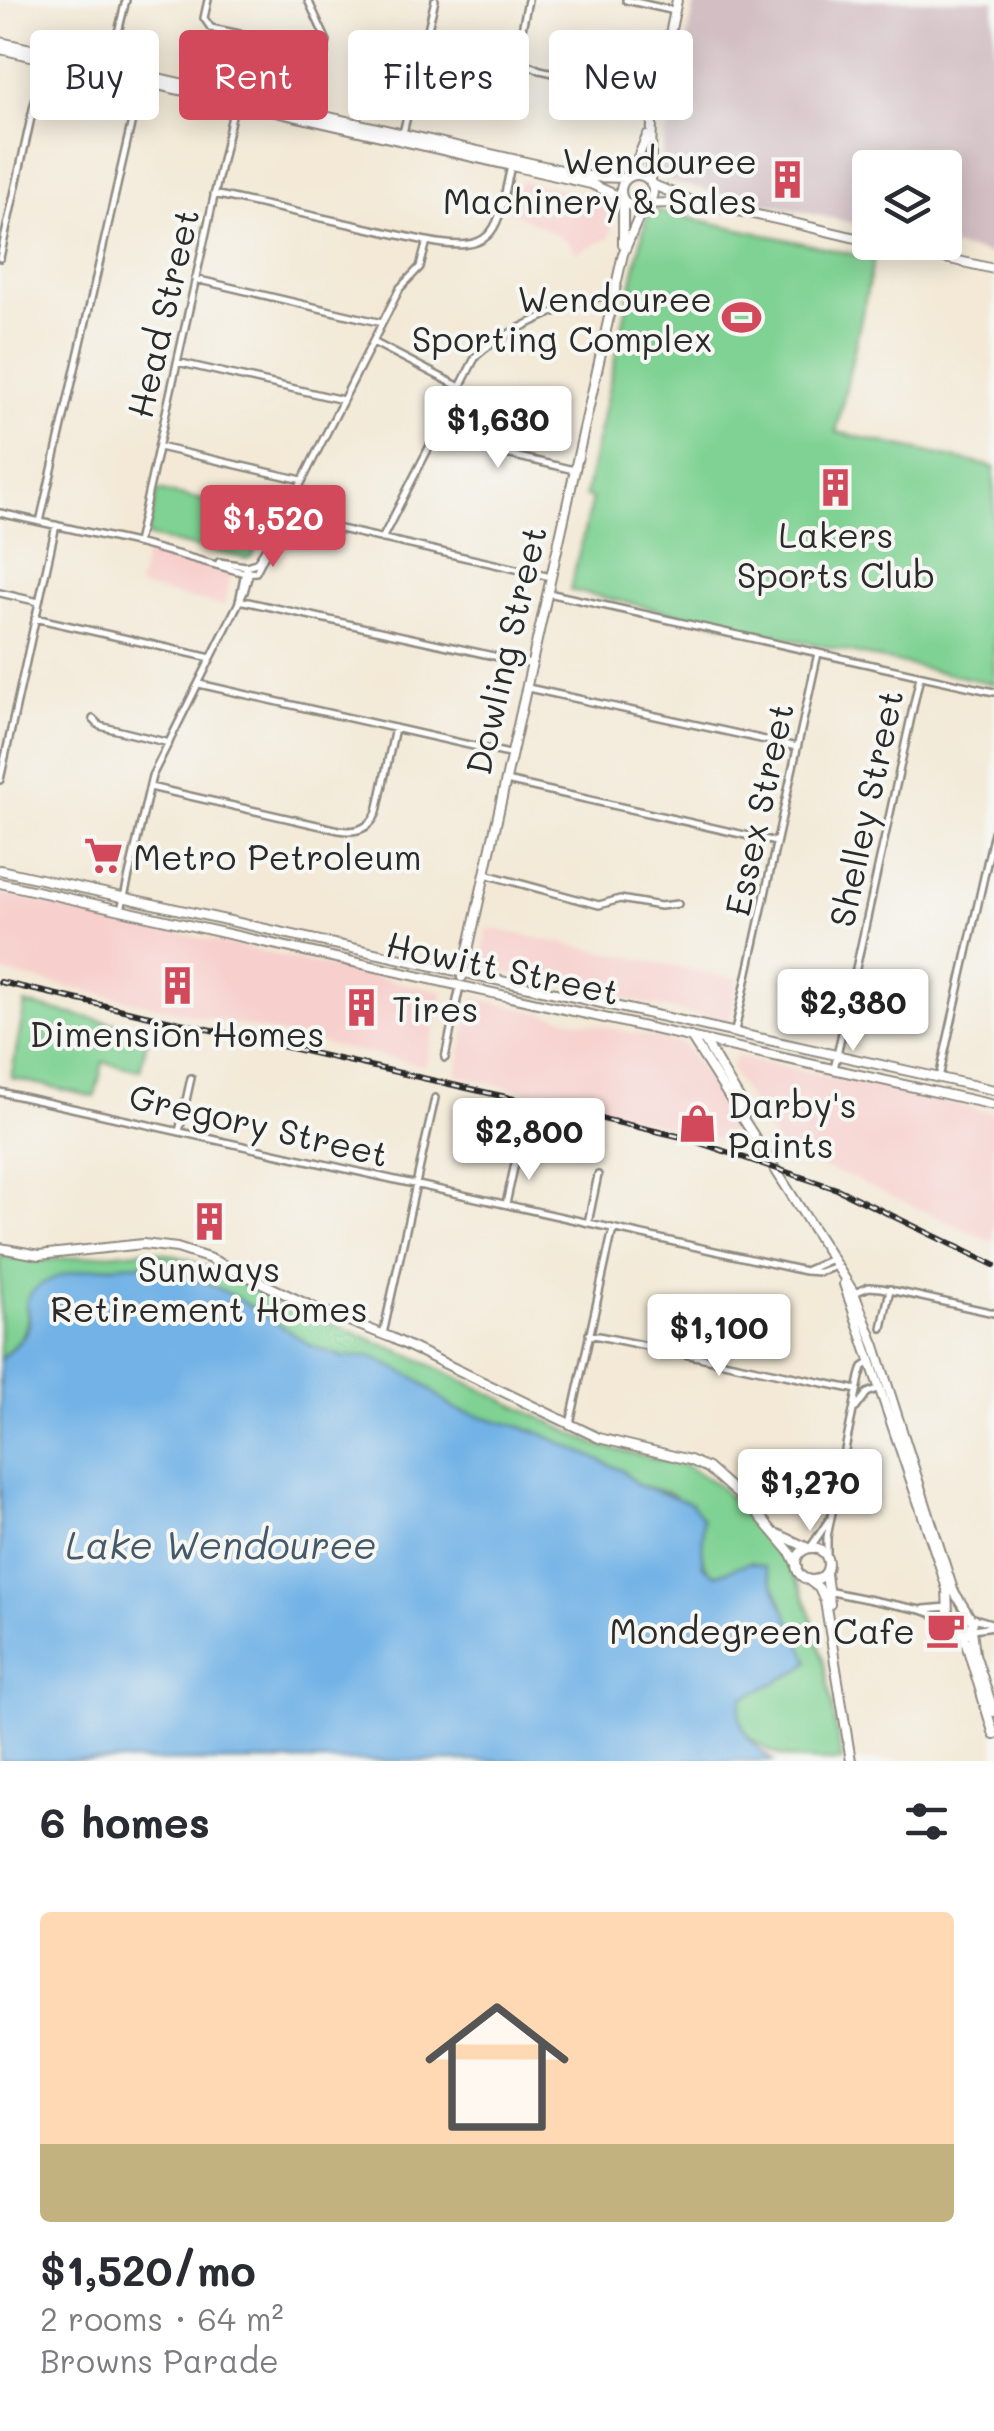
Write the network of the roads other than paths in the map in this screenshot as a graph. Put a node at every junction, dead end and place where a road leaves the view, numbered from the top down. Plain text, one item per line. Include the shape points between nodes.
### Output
1 (126, 0) edge
2 (208, 0) edge
3 (308, 0) edge
4 (436, 0) edge
5 (528, 0) edge
6 (626, 0) edge
7 (677, 0) edge
8 (674, 11) junction
9 (119, 30) edge
10 (221, 30) edge
11 (323, 30) edge
12 (670, 30) edge
13 (0, 45) edge
14 (30, 52) edge
15 (549, 72) edge
16 (30, 115) edge
17 (132, 120) edge
18 (231, 120) edge
19 (328, 120) edge
20 (652, 122) joint
21 (403, 137) junction
22 (512, 162) junction
23 (628, 177) junction
24 (650, 183) junction
25 (214, 194) junction
26 (623, 199) junction
27 (645, 204) junction
28 (710, 207) junction
29 (4, 220) edge
30 (852, 238) edge
31 (427, 241) junction
32 (623, 254) junction
33 (0, 258) edge
34 (953, 260) edge
35 (994, 269) edge
36 (195, 279) junction
37 (613, 296) junction
38 (382, 323) junction
39 (372, 342) junction
40 (177, 362) junction
41 (458, 386) junction
42 (343, 400) junction
43 (433, 437) junction
44 (158, 446) junction
45 (574, 470) junction
46 (302, 480) junction
47 (0, 513) edge
48 (284, 516) junction
49 (40, 522) junction
50 (56, 526) junction
51 (382, 539) junction
52 (137, 543) junction
53 (246, 571) junction
54 (551, 577) junction
55 (0, 593) edge
56 (547, 593) junction
57 (239, 600) junction
58 (38, 602) junction
59 (35, 618) junction
60 (818, 654) junction
61 (211, 658) junction
62 (530, 664) junction
63 (920, 676) junction
64 (199, 684) junction
65 (524, 688) junction
66 (994, 692) edge
67 (93, 719) dead end
68 (396, 728) junction
69 (169, 742) junction
70 (797, 748) junction
71 (510, 754) junction
72 (0, 780) edge
73 (503, 781) junction
74 (149, 787) junction
75 (994, 832) edge
76 (776, 842) junction
77 (0, 870) edge
78 (485, 874) junction
79 (0, 883) edge
80 (123, 898) junction
81 (678, 904) dead end
82 (121, 910) junction
83 (463, 972) junction
84 (460, 986) junction
85 (613, 1006) junction
86 (611, 1018) junction
87 (700, 1026) junction
88 (734, 1033) junction
89 (691, 1037) junction
90 (704, 1040) junction
91 (733, 1045) junction
92 (836, 1056) junction
93 (445, 1058) dead end
94 (719, 1065) junction
95 (834, 1069) junction
96 (191, 1078) dead end
97 (939, 1078) junction
98 (994, 1090) edge
99 (0, 1092) edge
100 (435, 1098) dead end
101 (994, 1104) edge
102 (744, 1116) junction
103 (179, 1132) junction
104 (517, 1154) dead end
105 (598, 1175) dead end
106 (416, 1185) junction
107 (506, 1204) junction
108 (588, 1223) junction
109 (613, 1229) junction
110 (0, 1248) edge
111 (834, 1262) junction
112 (890, 1289) junction
113 (854, 1293) junction
114 (994, 1313) edge
115 (882, 1328) dead end
116 (382, 1334) junction
117 (589, 1334) junction
118 (877, 1364) junction
119 (884, 1386) junction
120 (857, 1390) junction
121 (853, 1416) junction
122 (570, 1424) junction
123 (833, 1513) junction
124 (770, 1528) junction
125 (809, 1548) junction
126 (827, 1557) junction
127 (797, 1566) junction
128 (827, 1570) junction
129 (807, 1578) junction
130 (827, 1591) junction
131 (948, 1607) junction
132 (965, 1609) junction
133 (922, 1610) junction
134 (952, 1621) junction
135 (830, 1623) junction
136 (994, 1625) edge
137 (973, 1629) junction
138 (960, 1632) junction
139 (994, 1712) edge
140 (994, 1735) edge
141 (851, 1761) edge

1 - 9 street
2 - 10 street via 204,18
3 - 11 street
4 - 21 street
5 - 15 street via 519,44 527,64
6 - 8 street
7 - 8 main road
8 - 12 main road
13 - 14 main road
16 - 29 street
17 - 49 street
18 - 25 street, Head Street
19 - 21 main road
20 - 23 main road
20 - 24 main road
21 - 22 main road
22 - 23 main road
22 - 26 main road
22 - 31 street via 500,217 488,235 461,247
23 - 24 main road
23 - 26 main road
24 - 27 main road
24 - 28 main road
25 - 31 street
25 - 36 street, Head Street
26 - 27 main road via 634,207
26 - 32 main road, Dowling Street
27 - 28 main road
27 - 32 main road, Dowling Street
28 - 30 main road
29 - 33 street
31 - 38 street via 421,264
32 - 37 main road, Dowling Street
34 - 35 main road
36 - 38 street
36 - 40 street, Head Street
37 - 41 street via 590,297 493,342
37 - 45 main road, Dowling Street
38 - 39 street
39 - 41 street
39 - 42 street
40 - 42 street
40 - 44 street, Head Street
41 - 43 street
42 - 46 street
43 - 45 street
43 - 51 street
44 - 46 street
44 - 52 street, Head Street
45 - 54 main road, Dowling Street
46 - 48 street
47 - 49 street
48 - 51 street
48 - 53 street via 261,566
49 - 50 street
50 - 52 street
50 - 58 street
51 - 54 street
52 - 53 street
53 - 57 street
54 - 56 main road, Dowling Street
55 - 58 street
56 - 60 street
56 - 62 main road, Dowling Street
57 - 61 street
57 - 62 street
58 - 59 street
59 - 61 street
59 - 72 street
60 - 63 street
60 - 70 street, Essex Street
61 - 64 street
62 - 65 main road, Dowling Street
63 - 66 street
63 - 92 street, Shelley Street
64 - 68 street
64 - 69 street
65 - 70 street
65 - 71 main road, Dowling Street
67 - 69 street
68 - 71 street
68 - 74 street via 377,812 356,831
69 - 74 street
70 - 76 street, Essex Street
71 - 73 main road, Dowling Street
73 - 76 street
73 - 78 main road, Dowling Street
74 - 80 street
75 - 97 street
76 - 88 street, Essex Street
77 - 80 main road, Howitt Street
78 - 81 street via 597,905 619,898
78 - 83 main road, Dowling Street
79 - 82 main road, Howitt Street
80 - 82 street
80 - 83 main road, Howitt Street
82 - 84 main road, Howitt Street
83 - 84 main road, Dowling Street
83 - 85 main road, Howitt Street
84 - 86 main road, Howitt Street
84 - 93 street, Dowling Street
85 - 86 main road
85 - 87 main road, Howitt Street
86 - 89 main road, Howitt Street
87 - 88 main road, Howitt Street
87 - 89 main road
87 - 90 main road
88 - 92 main road, Howitt Street
89 - 90 main road, Howitt Street
89 - 102 main road
90 - 91 main road, Howitt Street
90 - 94 main road
91 - 94 main road
91 - 95 main road, Howitt Street
92 - 95 street, Shelley Street
92 - 97 main road, Howitt Street
94 - 102 main road
95 - 101 main road, Howitt Street
96 - 103 street
97 - 98 main road, Howitt Street
99 - 103 street, Gregory Street
100 - 106 street
102 - 111 main road
103 - 106 street, Gregory Street
104 - 107 street
105 - 108 street
106 - 107 street, Gregory Street
106 - 116 street
107 - 108 street, Gregory Street
108 - 109 street, Gregory Street
109 - 111 street, Gregory Street via 799,1270 820,1272
109 - 117 street
110 - 116 main road via 40,1255 132,1244 178,1248
111 - 113 main road
111 - 118 main road
112 - 113 street
112 - 114 street
112 - 115 street
113 - 118 main road
116 - 122 main road
117 - 120 street
117 - 122 street
118 - 119 main road
118 - 120 street via 862,1368
119 - 121 street via 866,1394
119 - 131 main road
119 - 132 main road
120 - 121 street
121 - 123 street
122 - 124 main road via 708,1468
123 - 125 street
123 - 126 street
124 - 125 main road
124 - 127 main road
125 - 126 main road
125 - 127 main road
126 - 128 main road
127 - 129 main road
128 - 129 main road
128 - 130 main road
129 - 135 main road via 823,1594
130 - 133 street
130 - 135 main road
131 - 132 main road via 954,1602
131 - 133 street
131 - 134 main road
132 - 136 street
132 - 137 main road
133 - 134 street
134 - 138 main road
135 - 141 main road
136 - 137 street
137 - 138 main road
137 - 139 main road
138 - 140 main road

